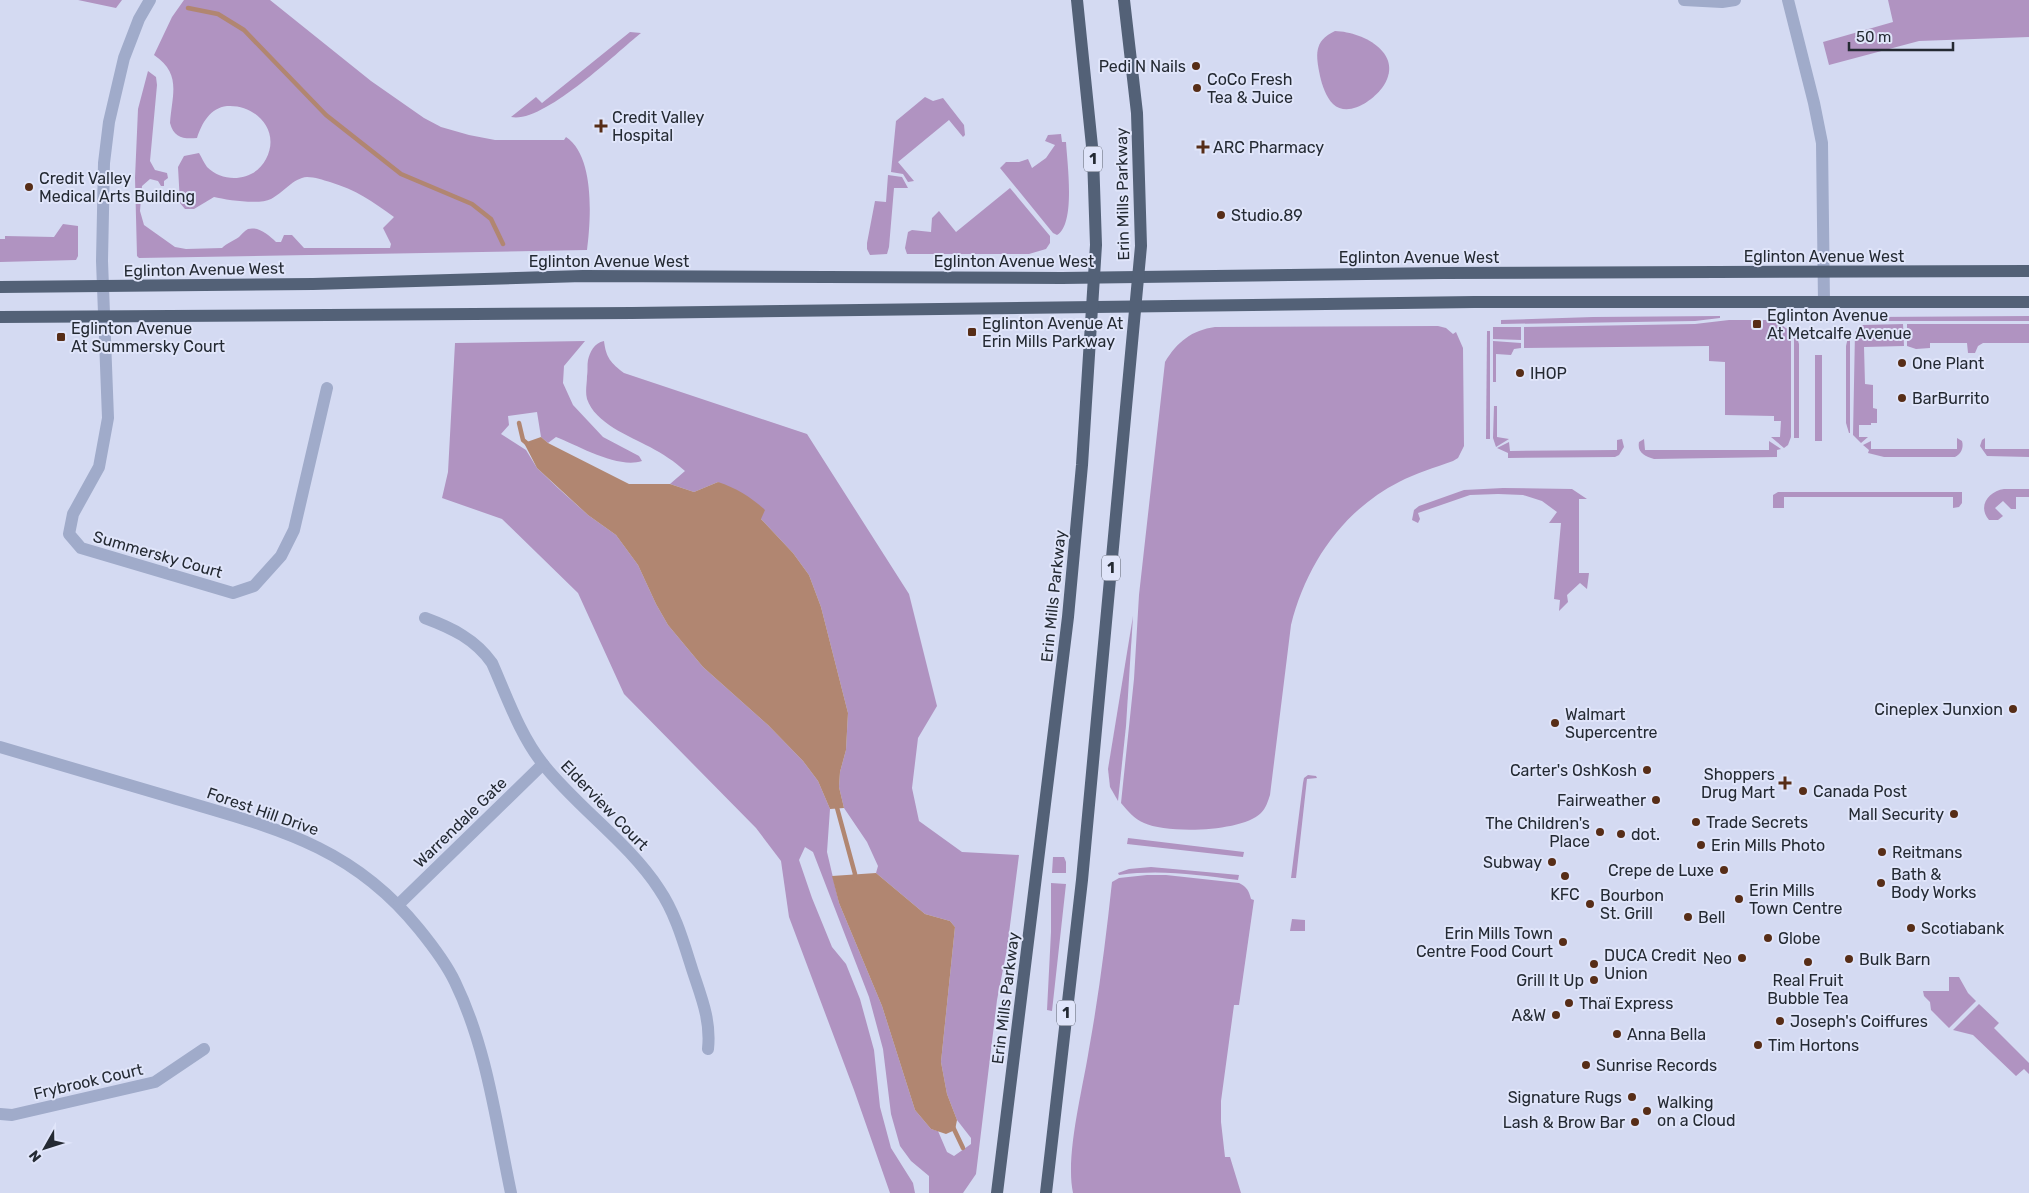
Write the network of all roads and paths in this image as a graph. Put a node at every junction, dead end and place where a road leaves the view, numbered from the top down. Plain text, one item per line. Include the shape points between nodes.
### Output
1 (150, 0) edge
2 (1077, 0) edge
3 (1124, 0) edge
4 (1684, 0) edge
5 (1735, 0) edge
6 (1788, 0) edge
7 (2029, 271) edge
8 (1824, 273) junction
9 (1139, 277) junction
10 (1094, 278) junction
11 (103, 286) junction
12 (0, 287) edge
13 (1824, 302) junction
14 (2029, 302) edge
15 (1136, 307) junction
16 (1092, 308) junction
17 (104, 316) junction
18 (0, 317) edge
19 (327, 388) dead end
20 (425, 618) dead end
21 (0, 747) edge
22 (543, 764) junction
23 (399, 904) junction
24 (204, 1049) dead end
25 (708, 1049) dead end
26 (0, 1114) edge
27 (511, 1193) edge
28 (997, 1193) edge
29 (1046, 1193) edge

1 - 11 street, Summersky Court via 124,58 109,122 104,163
2 - 10 main road, Erin Mills Parkway / 1 via 1093,156
3 - 9 main road, Erin Mills Parkway / 1 via 1137,122 1142,246
4 - 5 street
6 - 8 street via 1822,143
7 - 8 main road, Eglinton Avenue West
8 - 9 main road, Eglinton Avenue West
8 - 13 street
9 - 10 main road, Eglinton Avenue West
9 - 15 main road, Erin Mills Parkway / 1
10 - 11 main road, Eglinton Avenue West via 583,276
10 - 16 main road, Erin Mills Parkway / 1
11 - 12 main road, Eglinton Avenue West
11 - 17 street, Summersky Court
13 - 14 main road
13 - 15 main road
15 - 16 main road
15 - 29 main road, Erin Mills Parkway / 1 via 1082,880
16 - 17 main road
16 - 28 main road, Erin Mills Parkway / 1 via 1068,617
17 - 18 main road
17 - 19 street, Summersky Court via 108,418 99,467 73,514 70,527 69,534 81,548 233,593 254,586 280,556 294,530
20 - 22 street, Elderview Court via 451,628 484,652 528,743
21 - 23 street, Forest Hill Drive via 288,833 339,858
22 - 23 street, Warrendale Gate
22 - 25 street, Elderview Court via 642,866 659,888 680,933 706,1010 710,1032
23 - 27 street, Forest Hill Drive via 446,966 470,1015
24 - 26 street, Frybrook Court via 155,1082 12,1115

